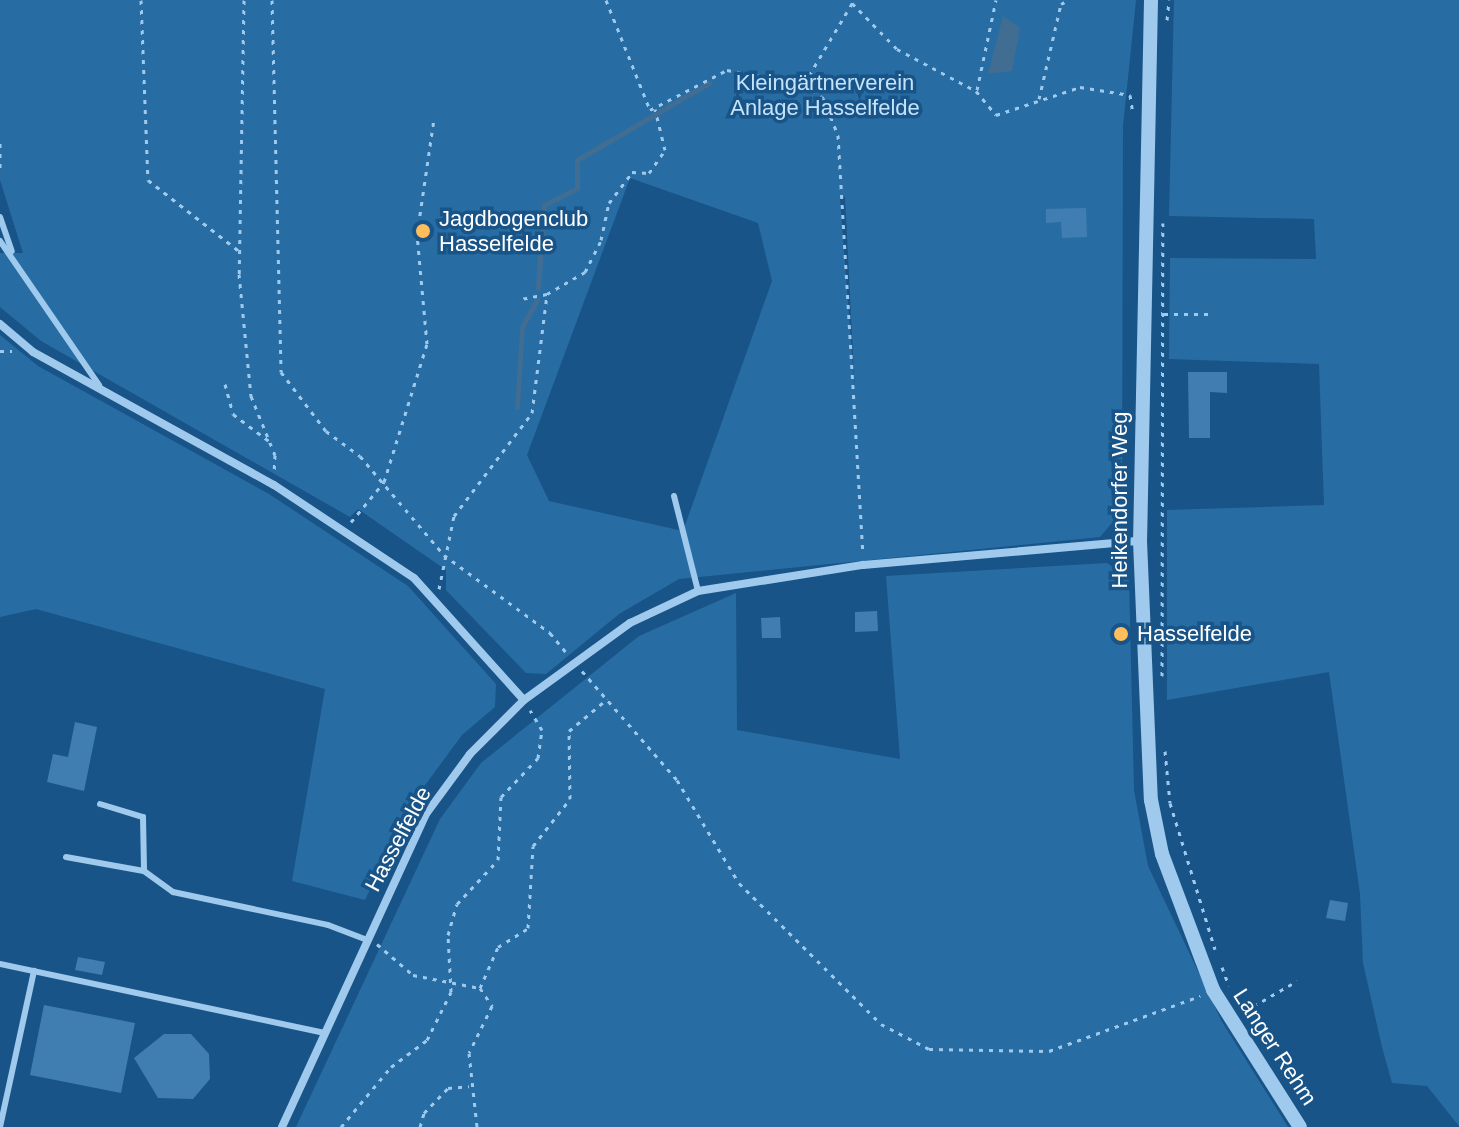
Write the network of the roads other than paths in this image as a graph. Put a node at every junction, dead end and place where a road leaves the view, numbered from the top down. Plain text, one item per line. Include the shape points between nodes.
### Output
1 (1151, 0) edge
2 (0, 217) edge
3 (0, 241) edge
4 (15, 259) junction
5 (0, 324) edge
6 (99, 385) junction
7 (674, 496) dead end
8 (1140, 541) junction
9 (698, 591) junction
10 (524, 700) junction
11 (100, 804) dead end
12 (66, 857) dead end
13 (144, 871) junction
14 (367, 940) junction
15 (0, 964) edge
16 (34, 971) junction
17 (1213, 990) joint
18 (325, 1033) junction
19 (0, 1127) edge
20 (282, 1127) edge
21 (1300, 1127) edge

1 - 8 street, Heikendorfer Weg
2 - 4 lane
3 - 4 lane
4 - 6 lane
5 - 6 street via 33,352
6 - 10 street via 344,531 438,601
7 - 9 lane
8 - 9 street, Hasselfelde via 863,565
8 - 17 street, Heikendorfer Weg via 1151,800 1162,854
9 - 10 street, Hasselfelde via 630,623
10 - 14 street, Hasselfelde via 470,754 426,814
11 - 13 lane via 143,817
12 - 13 lane
13 - 14 lane via 173,892 328,925
14 - 18 street, Hasselfelde
15 - 16 lane
16 - 18 lane
16 - 19 lane
17 - 21 street, Langer Rehm
18 - 20 street, Hasselfelde

